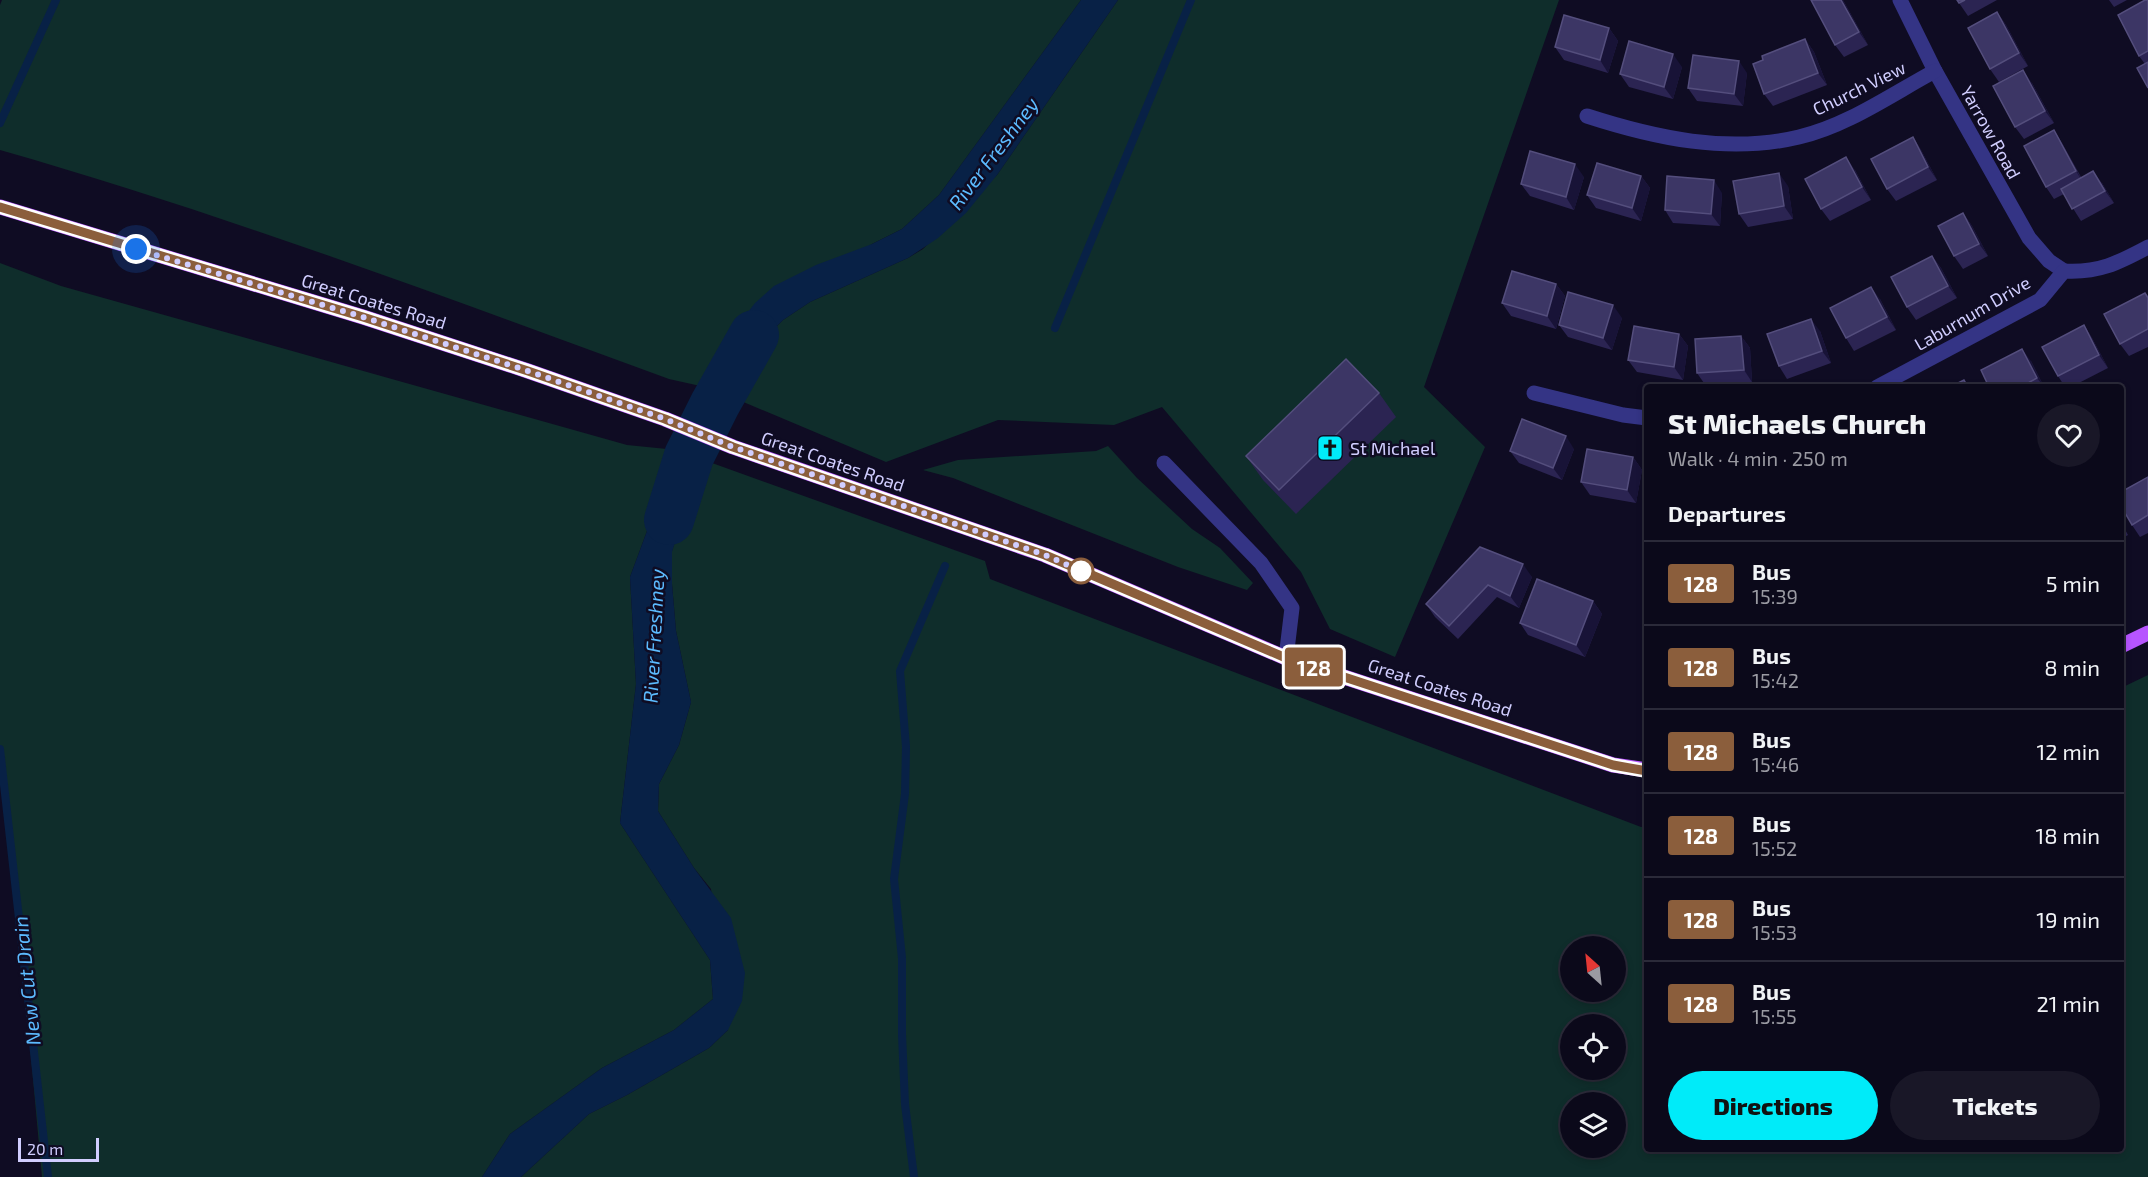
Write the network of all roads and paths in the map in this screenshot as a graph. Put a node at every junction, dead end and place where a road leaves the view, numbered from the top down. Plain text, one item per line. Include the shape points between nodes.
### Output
1 (1900, 0) edge
2 (1935, 71) junction
3 (1587, 117) dead end
4 (0, 207) edge
5 (2148, 247) edge
6 (2064, 271) junction
7 (1883, 384) edge
8 (1534, 393) dead end
9 (1644, 418) edge
10 (1164, 464) dead end
11 (2148, 633) edge
12 (2124, 645) edge
13 (1286, 658) junction
14 (1644, 770) edge

1 - 2 street, Yarrow Road
2 - 3 street, Church View via 1845,120 1801,137 1766,143 1696,143
2 - 6 street, Yarrow Road via 2029,238 2049,261
4 - 13 main road, Great Coates Road via 363,317 665,419 733,447 1045,555
5 - 6 street via 2111,267
6 - 7 street, Laburnum Drive via 2040,300
8 - 9 street
10 - 13 street via 1261,563 1292,608
11 - 12 main road
13 - 14 main road, Great Coates Road via 1613,765

